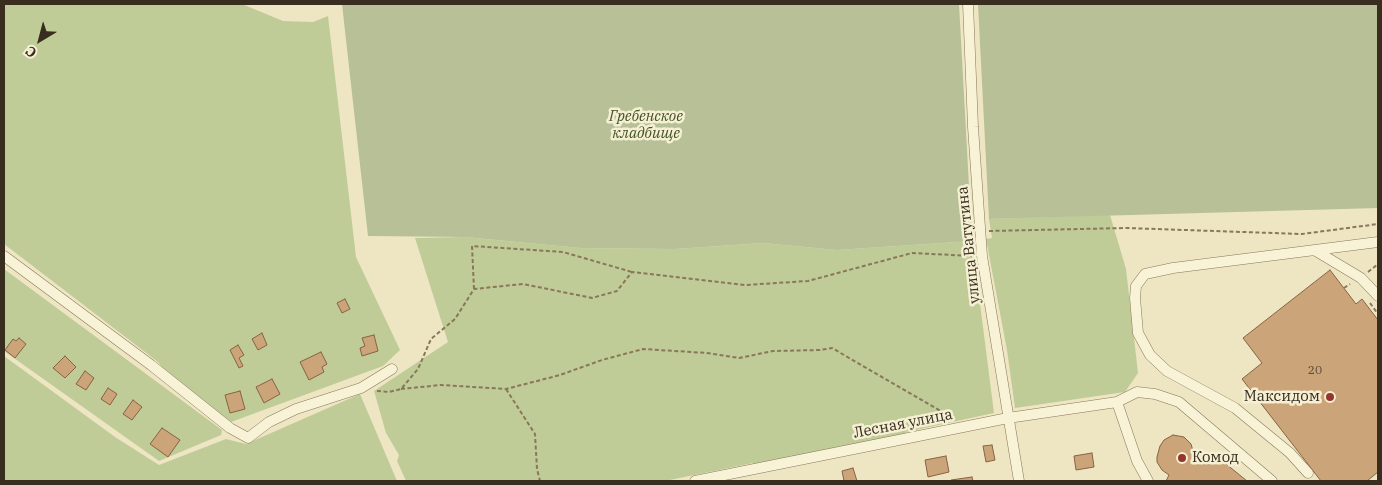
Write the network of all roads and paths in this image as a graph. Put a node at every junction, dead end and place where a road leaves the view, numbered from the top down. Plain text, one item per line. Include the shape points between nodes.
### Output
1 (968, 4) edge
2 (1378, 224) edge
3 (981, 232) junction
4 (1378, 242) edge
5 (1316, 251) junction
6 (4, 256) edge
7 (982, 256) junction
8 (632, 272) junction
9 (474, 289) junction
10 (1378, 296) edge
11 (392, 369) dead end
12 (361, 388) junction
13 (401, 389) junction
14 (506, 389) junction
15 (1117, 402) junction
16 (1008, 418) junction
17 (956, 429) junction
18 (1308, 473) dead end
19 (540, 481) edge
20 (695, 481) edge
21 (1019, 481) edge
22 (1148, 481) edge
23 (1272, 481) edge

1 - 3 street, улица Ватутина
2 - 3 path via 1302,234 1126,228
3 - 7 street, улица Ватутина
4 - 5 street
5 - 10 street via 1361,278
5 - 18 street via 1146,274 1136,286 1135,298 1138,332 1150,355 1167,371 1235,408 1290,453
6 - 12 street via 230,428 248,438 269,422 296,409
7 - 8 path via 912,253 808,281 745,285
7 - 16 street, улица Ватутина
8 - 9 path via 616,291 592,298 523,284
8 - 9 path via 563,252 472,246
9 - 13 path via 455,319 431,339 418,369
11 - 12 street
12 - 13 path via 390,392
13 - 14 path via 441,384
14 - 17 path via 643,349 739,358 773,351 832,348 944,413
14 - 19 path via 535,434
15 - 16 street, Лесная улица
15 - 22 street via 1137,461
15 - 23 street, Лесная улица via 1137,392 1179,402
16 - 17 street, Лесная улица
16 - 21 street, улица Ватутина
17 - 20 street, Лесная улица

